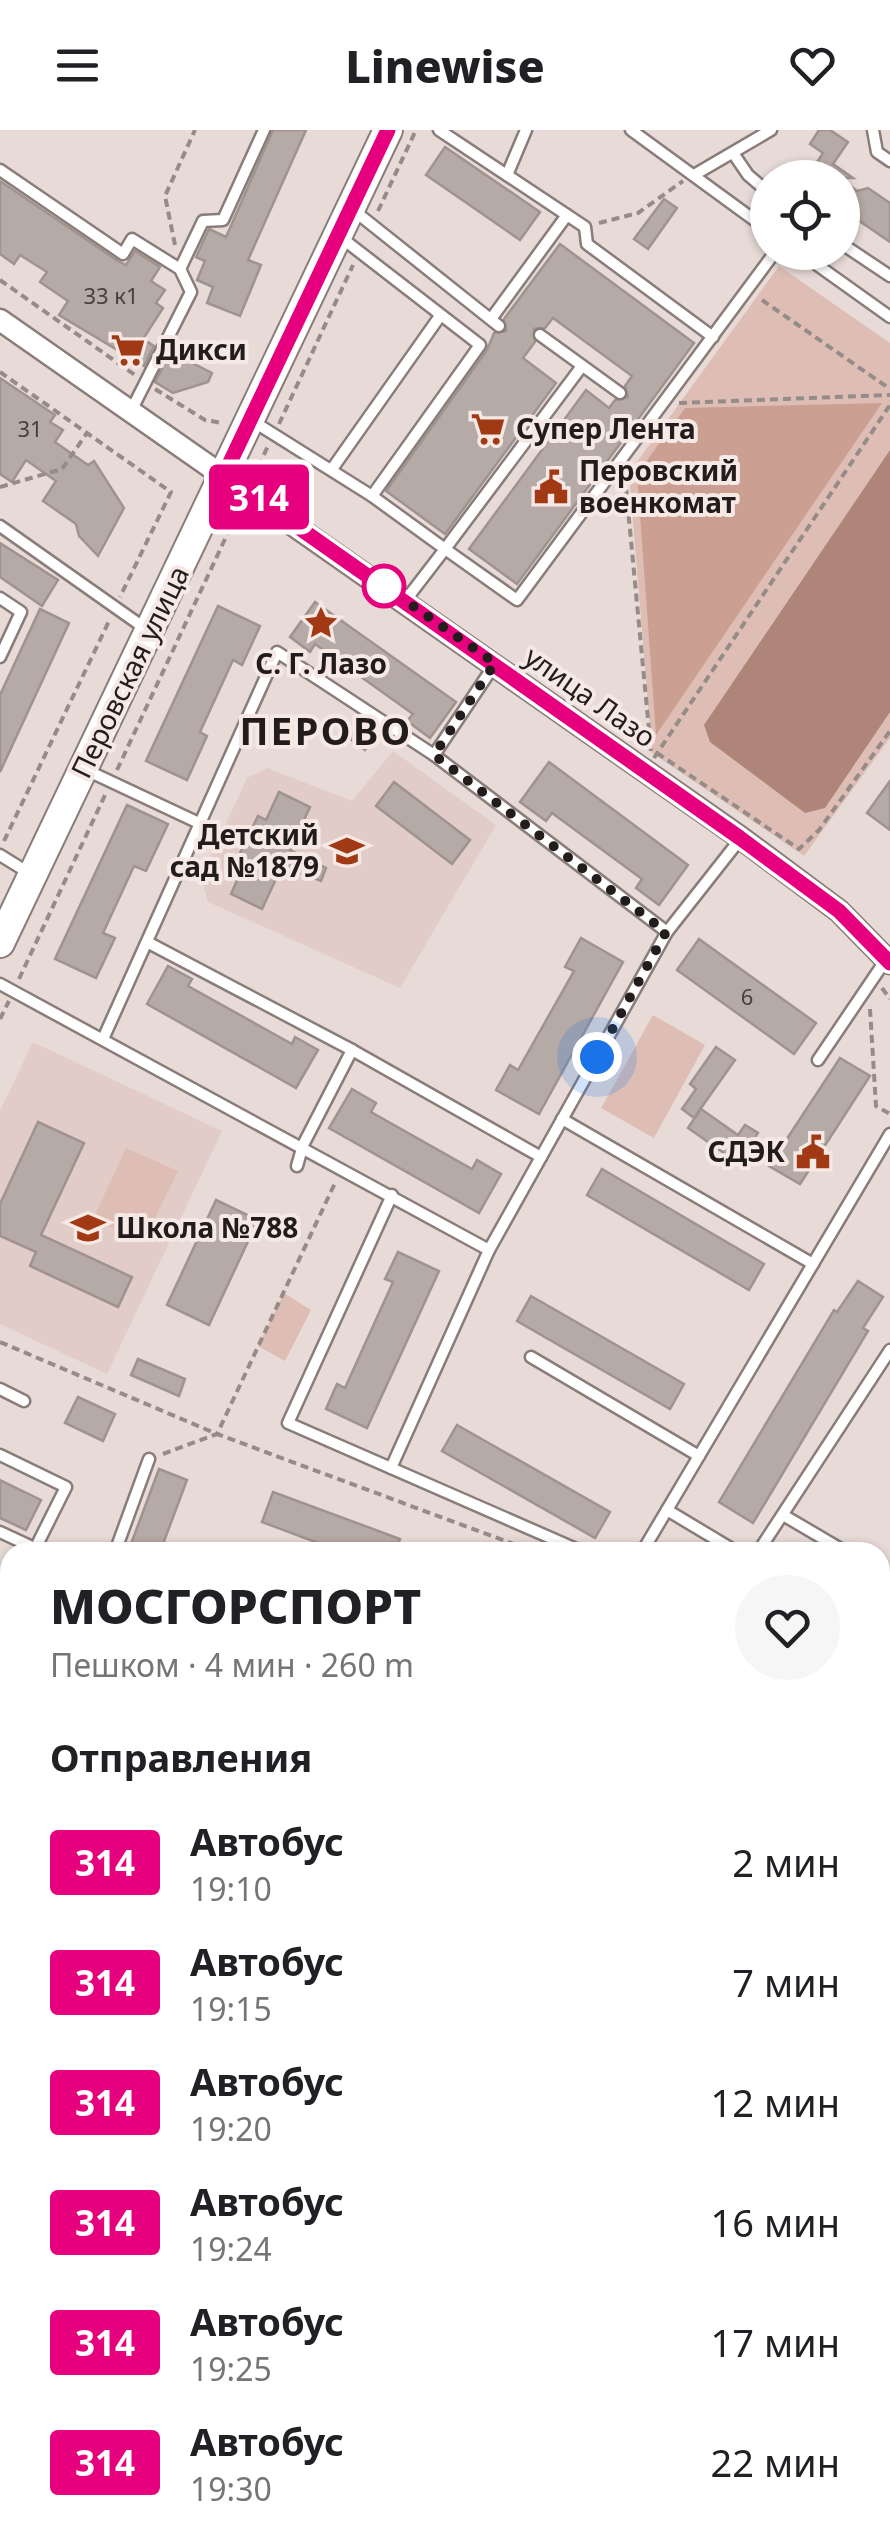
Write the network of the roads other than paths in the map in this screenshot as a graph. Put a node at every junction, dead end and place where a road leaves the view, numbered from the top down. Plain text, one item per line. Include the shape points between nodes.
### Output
1 (264, 130) edge
2 (388, 130) edge
3 (440, 130) edge
4 (526, 130) edge
5 (631, 130) edge
6 (771, 130) edge
7 (873, 130) edge
8 (733, 153) junction
9 (890, 161) edge
10 (0, 170) edge
11 (507, 175) junction
12 (694, 175) junction
13 (750, 177) edge
14 (362, 216) junction
15 (567, 216) junction
16 (750, 217) edge
17 (349, 244) junction
18 (860, 256) edge
19 (180, 269) junction
20 (763, 270) edge
21 (824, 270) edge
22 (890, 276) edge
23 (440, 316) junction
24 (890, 317) edge
25 (0, 320) edge
26 (540, 335) dead end
27 (713, 337) junction
28 (582, 366) junction
29 (620, 394) dead end
30 (130, 412) junction
31 (249, 426) junction
32 (332, 469) junction
33 (224, 475) junction
34 (372, 496) junction
35 (0, 526) edge
36 (445, 549) junction
37 (0, 598) edge
38 (405, 601) junction
39 (150, 631) junction
40 (0, 657) edge
41 (495, 663) junction
42 (434, 755) junction
43 (84, 769) junction
44 (201, 824) junction
45 (740, 838) junction
46 (0, 853) edge
47 (33, 874) junction
48 (666, 932) junction
49 (146, 942) junction
50 (0, 943) edge
51 (888, 960) edge
52 (0, 984) edge
53 (104, 1039) junction
54 (352, 1050) junction
55 (818, 1060) dead end
56 (562, 1119) junction
57 (890, 1134) edge
58 (303, 1145) junction
59 (541, 1158) junction
60 (297, 1166) dead end
61 (392, 1195) junction
62 (489, 1250) junction
63 (813, 1264) junction
64 (890, 1350) edge
65 (531, 1357) dead end
66 (0, 1390) edge
67 (24, 1401) dead end
68 (0, 1455) edge
69 (699, 1456) junction
70 (149, 1459) road end
71 (391, 1468) junction
72 (667, 1510) junction
73 (783, 1515) junction
74 (43, 1542) edge
75 (119, 1542) edge
76 (561, 1542) edge
77 (648, 1542) edge
78 (720, 1542) edge
79 (765, 1542) edge
80 (829, 1542) edge

1 - 19 lane via 224,220 203,222
2 - 14 main road, Перовская улица
3 - 11 lane
4 - 11 lane
5 - 12 lane
6 - 8 lane
7 - 9 lane via 877,152
8 - 12 lane
8 - 13 lane
10 - 19 lane via 123,254 132,239
11 - 15 lane
12 - 16 lane
14 - 15 lane via 495,323
14 - 17 main road, Перовская улица
15 - 27 lane via 585,228 587,244
17 - 23 lane
17 - 31 main road, Перовская улица
18 - 22 lane
19 - 30 lane via 191,292
20 - 27 lane
21 - 24 lane
23 - 32 lane
23 - 34 lane via 480,344
25 - 30 street, улица Лазо
26 - 28 lane
27 - 36 lane via 664,404 649,414 517,600
28 - 29 lane
28 - 36 lane
30 - 33 street, улица Лазо
31 - 32 lane
31 - 33 main road, Перовская улица
32 - 34 lane
33 - 38 street, улица Лазо
33 - 39 main road, Перовская улица
34 - 36 lane
35 - 39 lane
36 - 38 lane
37 - 40 lane via 21,612
38 - 41 street, улица Лазо
39 - 43 main road, Перовская улица
41 - 42 lane
41 - 45 street, улица Лазо
42 - 44 lane via 277,652
42 - 48 lane
43 - 44 lane
43 - 47 main road, Перовская улица
44 - 49 lane
45 - 48 lane
45 - 51 street, улица Лазо via 839,911
46 - 47 lane
47 - 50 main road, Перовская улица
48 - 56 lane
49 - 53 lane
49 - 54 lane
51 - 55 lane
52 - 53 lane
53 - 58 lane
54 - 58 lane
54 - 59 lane
56 - 59 lane
56 - 63 lane
57 - 63 lane
58 - 60 lane
58 - 61 lane
59 - 62 lane
61 - 62 lane
61 - 71 lane via 288,1422
62 - 71 lane
63 - 69 lane
64 - 73 lane
65 - 69 lane
66 - 67 lane
68 - 74 lane via 66,1487
69 - 72 lane
70 - 75 lane
71 - 76 lane
72 - 77 lane
72 - 78 lane
73 - 79 lane
73 - 80 lane

